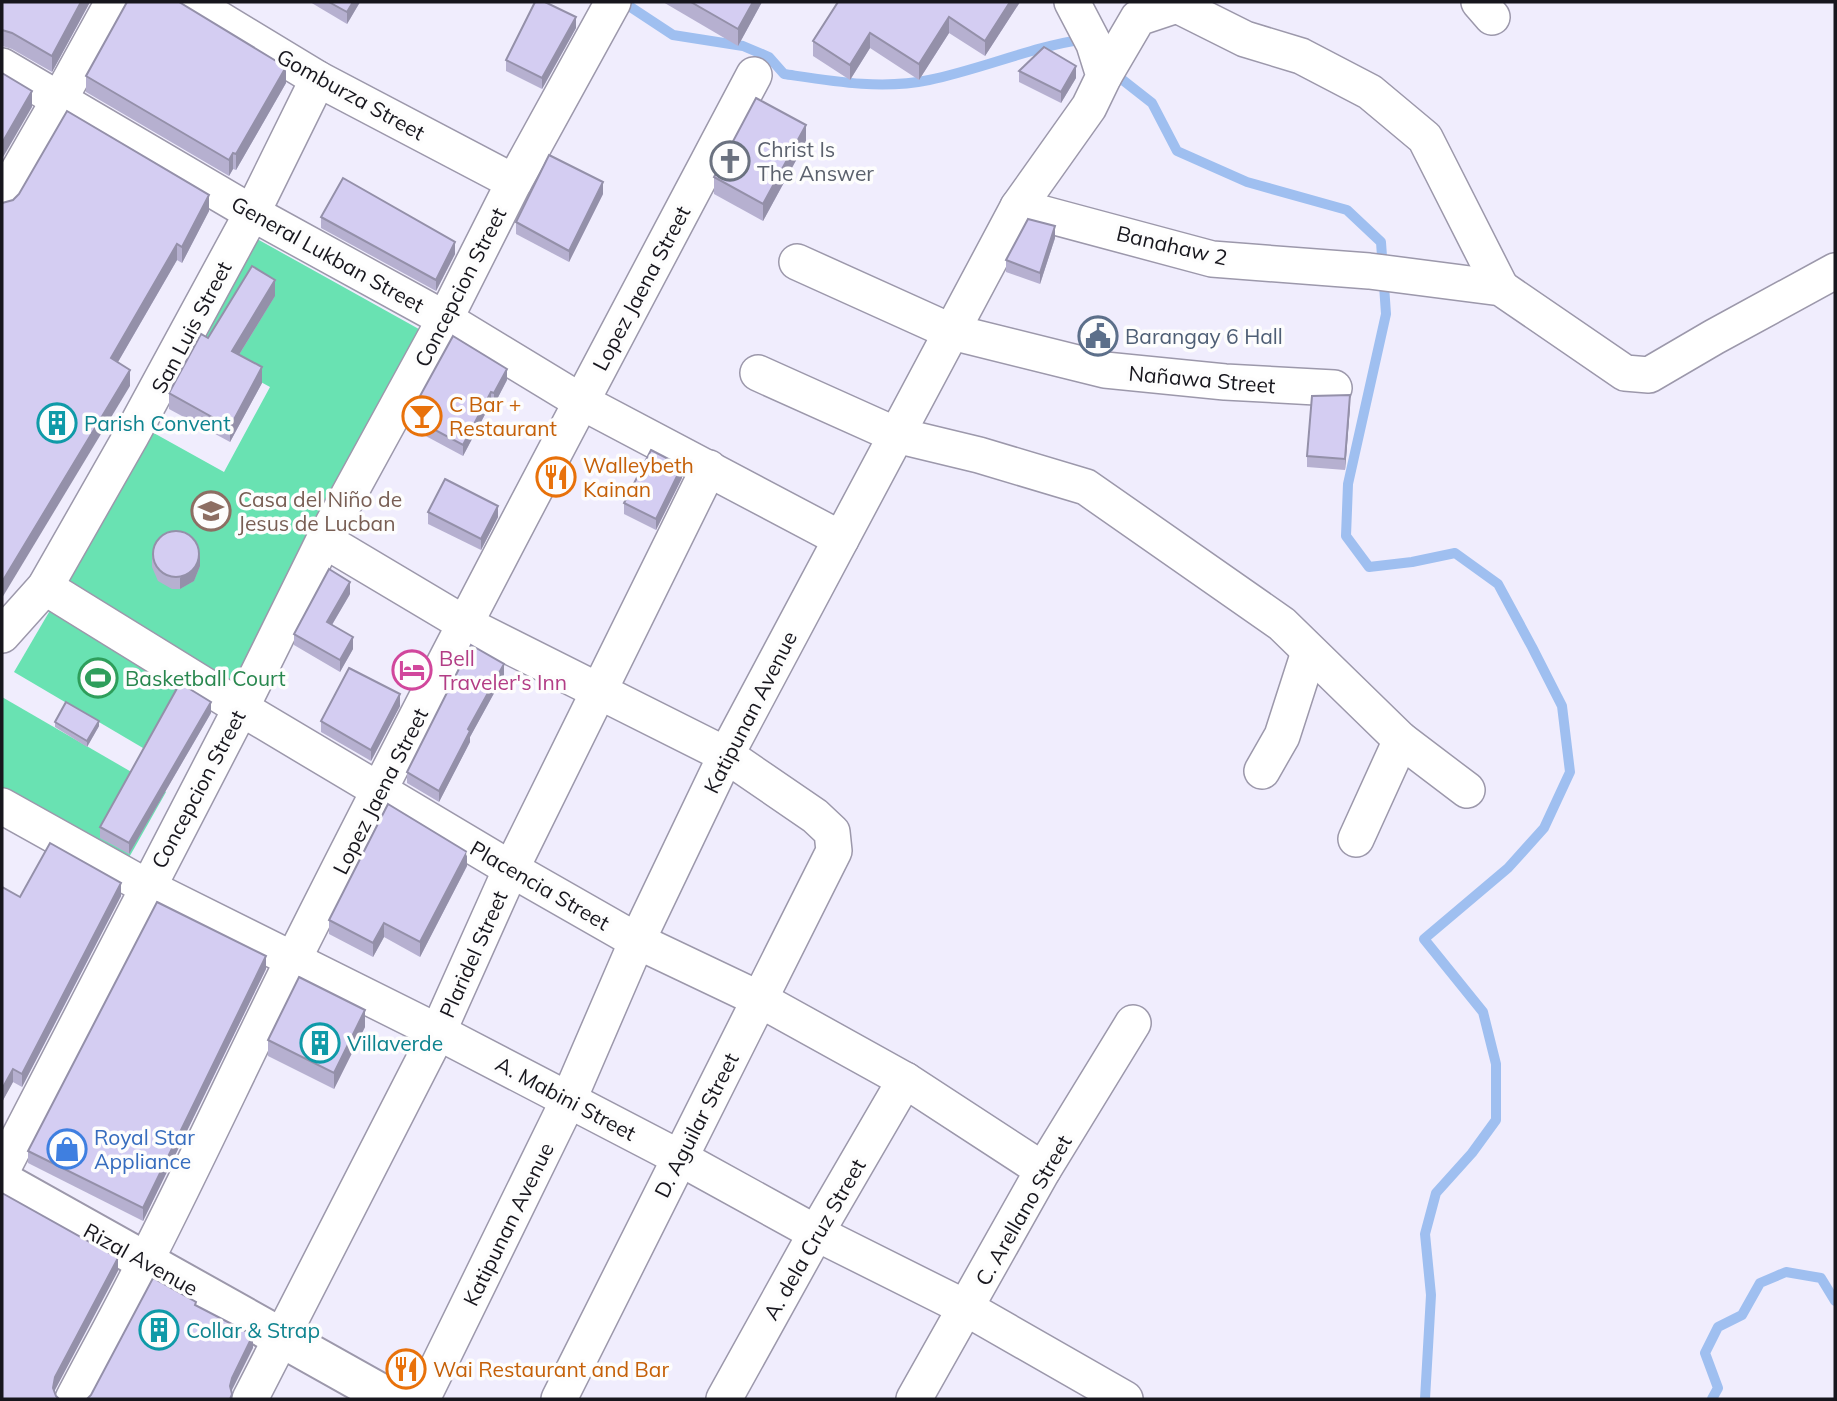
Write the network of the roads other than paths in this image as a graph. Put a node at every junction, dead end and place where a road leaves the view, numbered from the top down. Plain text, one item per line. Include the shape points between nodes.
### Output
1 (113, 2) edge
2 (191, 2) edge
3 (1072, 2) edge
4 (610, 8) edge
5 (1099, 60) junction
6 (2, 66) edge
7 (754, 75) dead end
8 (318, 79) junction
9 (59, 100) junction
10 (514, 182) junction
11 (2, 199) edge
12 (1018, 207) junction
13 (252, 214) junction
14 (797, 262) dead end
15 (1835, 271) edge
16 (1502, 288) junction
17 (445, 319) junction
18 (952, 332) junction
19 (758, 373) dead end
20 (1334, 388) dead end
21 (580, 401) junction
22 (896, 435) junction
23 (709, 468) junction
24 (841, 539) junction
25 (324, 540) junction
26 (45, 587) junction
27 (466, 624) junction
28 (2, 635) edge
29 (1309, 652) junction
30 (600, 691) junction
31 (240, 708) junction
32 (1401, 740) junction
33 (726, 755) junction
34 (1262, 771) dead end
35 (380, 789) junction
36 (1467, 790) dead end
37 (2, 806) edge
38 (1356, 839) dead end
39 (511, 869) junction
40 (147, 887) junction
41 (637, 941) junction
42 (293, 960) junction
43 (759, 999) junction
44 (1133, 1023) dead end
45 (438, 1032) junction
46 (905, 1080) junction
47 (568, 1101) junction
48 (680, 1158) junction
49 (2, 1170) edge
50 (1043, 1170) junction
51 (2, 1181) edge
52 (816, 1233) junction
53 (146, 1262) junction
54 (967, 1308) junction
55 (282, 1338) junction
56 (73, 1399) edge
57 (250, 1399) edge
58 (391, 1399) edge
59 (422, 1399) edge
60 (559, 1399) edge
61 (724, 1399) edge
62 (914, 1399) edge
63 (1125, 1399) edge

1 - 9 street
2 - 8 street, Gomburza Street
3 - 5 street
4 - 10 street, Concepcion Street
5 - 12 street, Katipunan Avenue via 1089,107
5 - 16 street, Katipunan Avenue via 1138,18 1177,5 1245,39 1301,56 1370,92 1425,138
6 - 9 street, General Lukban Street
7 - 21 street, Lopez Jaena Street
8 - 10 street, Gomburza Street
8 - 13 street, San Luis Street
9 - 11 street
9 - 13 street, General Lukban Street
10 - 17 street, Concepcion Street
12 - 16 street, Banahaw 2 via 1212,259 1369,271
12 - 18 street, Katipunan Avenue
13 - 17 street, General Lukban Street
13 - 26 street, San Luis Street
14 - 18 street, Nañawa Street
15 - 16 street via 1648,375 1625,373
17 - 21 street, General Lukban Street
17 - 25 street, Concepcion Street
18 - 20 street, Nañawa Street via 1105,370
18 - 22 street, Katipunan Avenue
19 - 22 street
21 - 23 street, General Lukban Street
21 - 27 street, Lopez Jaena Street
22 - 24 street, Katipunan Avenue
22 - 29 street via 1086,486 1282,624
23 - 24 street, General Lukban Street
23 - 30 street, Plaridel Street
24 - 33 street, Katipunan Avenue
25 - 27 street
25 - 31 street, Concepcion Street
26 - 28 street, San Luis Street
26 - 31 street, Placencia Street
27 - 30 street
27 - 35 street, Lopez Jaena Street
29 - 32 street
29 - 34 street via 1282,736
30 - 33 street
30 - 39 street, Plaridel Street
31 - 35 street, Placencia Street
31 - 40 street, Concepcion Street
32 - 36 street
32 - 38 street
33 - 41 street, Katipunan Avenue
33 - 43 street, D. Aguilar Street via 832,832 834,851
35 - 39 street, Placencia Street
35 - 42 street, Lopez Jaena Street
37 - 40 street, A. Mabini Street
39 - 41 street, Placencia Street
39 - 45 street, Plaridel Street
40 - 42 street, A. Mabini Street
40 - 49 street, Concepcion Street
41 - 43 street, Placencia Street
41 - 47 street, Katipunan Avenue
42 - 45 street, A. Mabini Street
42 - 53 street, Lopez Jaena Street
43 - 46 street, Placencia Street
43 - 48 street, D. Aguilar Street
44 - 50 street, C. Arellano Street
45 - 47 street, A. Mabini Street
45 - 55 street, Plaridel Street
46 - 50 street, Placencia Street
46 - 52 street, A. dela Cruz Street
47 - 48 street, A. Mabini Street
47 - 59 street, Katipunan Avenue
48 - 52 street, A. Mabini Street
48 - 60 street, D. Aguilar Street
50 - 54 street, C. Arellano Street
51 - 53 main road, Rizal Avenue
52 - 54 street, A. Mabini Street
52 - 61 street, A. dela Cruz Street
53 - 55 main road, Rizal Avenue
53 - 56 street, Lopez Jaena Street
54 - 62 street, C. Arellano Street
54 - 63 street, A. Mabini Street
55 - 57 street, Plaridel Street
55 - 58 main road, Rizal Avenue

